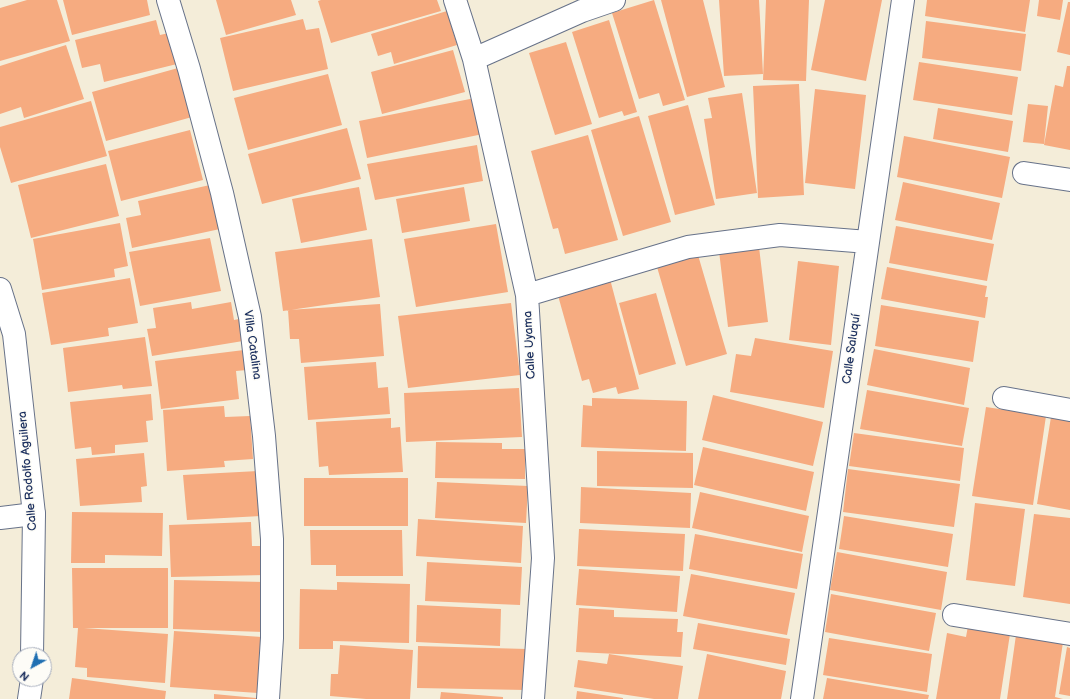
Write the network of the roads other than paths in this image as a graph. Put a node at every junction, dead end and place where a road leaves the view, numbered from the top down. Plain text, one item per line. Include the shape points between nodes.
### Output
1 (168, 0) edge
2 (455, 0) edge
3 (614, 0) edge
4 (903, 0) edge
5 (474, 59) junction
6 (1024, 173) dead end
7 (1070, 180) edge
8 (868, 242) junction
9 (0, 290) edge
10 (527, 295) junction
11 (1004, 398) dead end
12 (1070, 410) edge
13 (34, 514) junction
14 (0, 518) edge
15 (954, 615) dead end
16 (1070, 634) edge
17 (32, 647) edge
18 (31, 687) edge
19 (29, 699) edge
20 (268, 699) edge
21 (533, 699) edge
22 (802, 699) edge

1 - 20 street, Villa Catalina via 222,193 250,317 264,436 272,539 272,638
2 - 5 street, Calle Uyama
3 - 5 street via 582,11
4 - 8 street, Calle Saluquí
5 - 10 street, Calle Uyama
6 - 7 street
8 - 10 street via 780,235 688,247
8 - 22 street, Calle Saluquí
9 - 13 street, Calle Rodolfo Aguilera via 14,334
10 - 21 street, Calle Uyama via 543,558
11 - 12 street
13 - 14 street
13 - 17 street, Calle Rodolfo Aguilera
15 - 16 street
18 - 19 street

